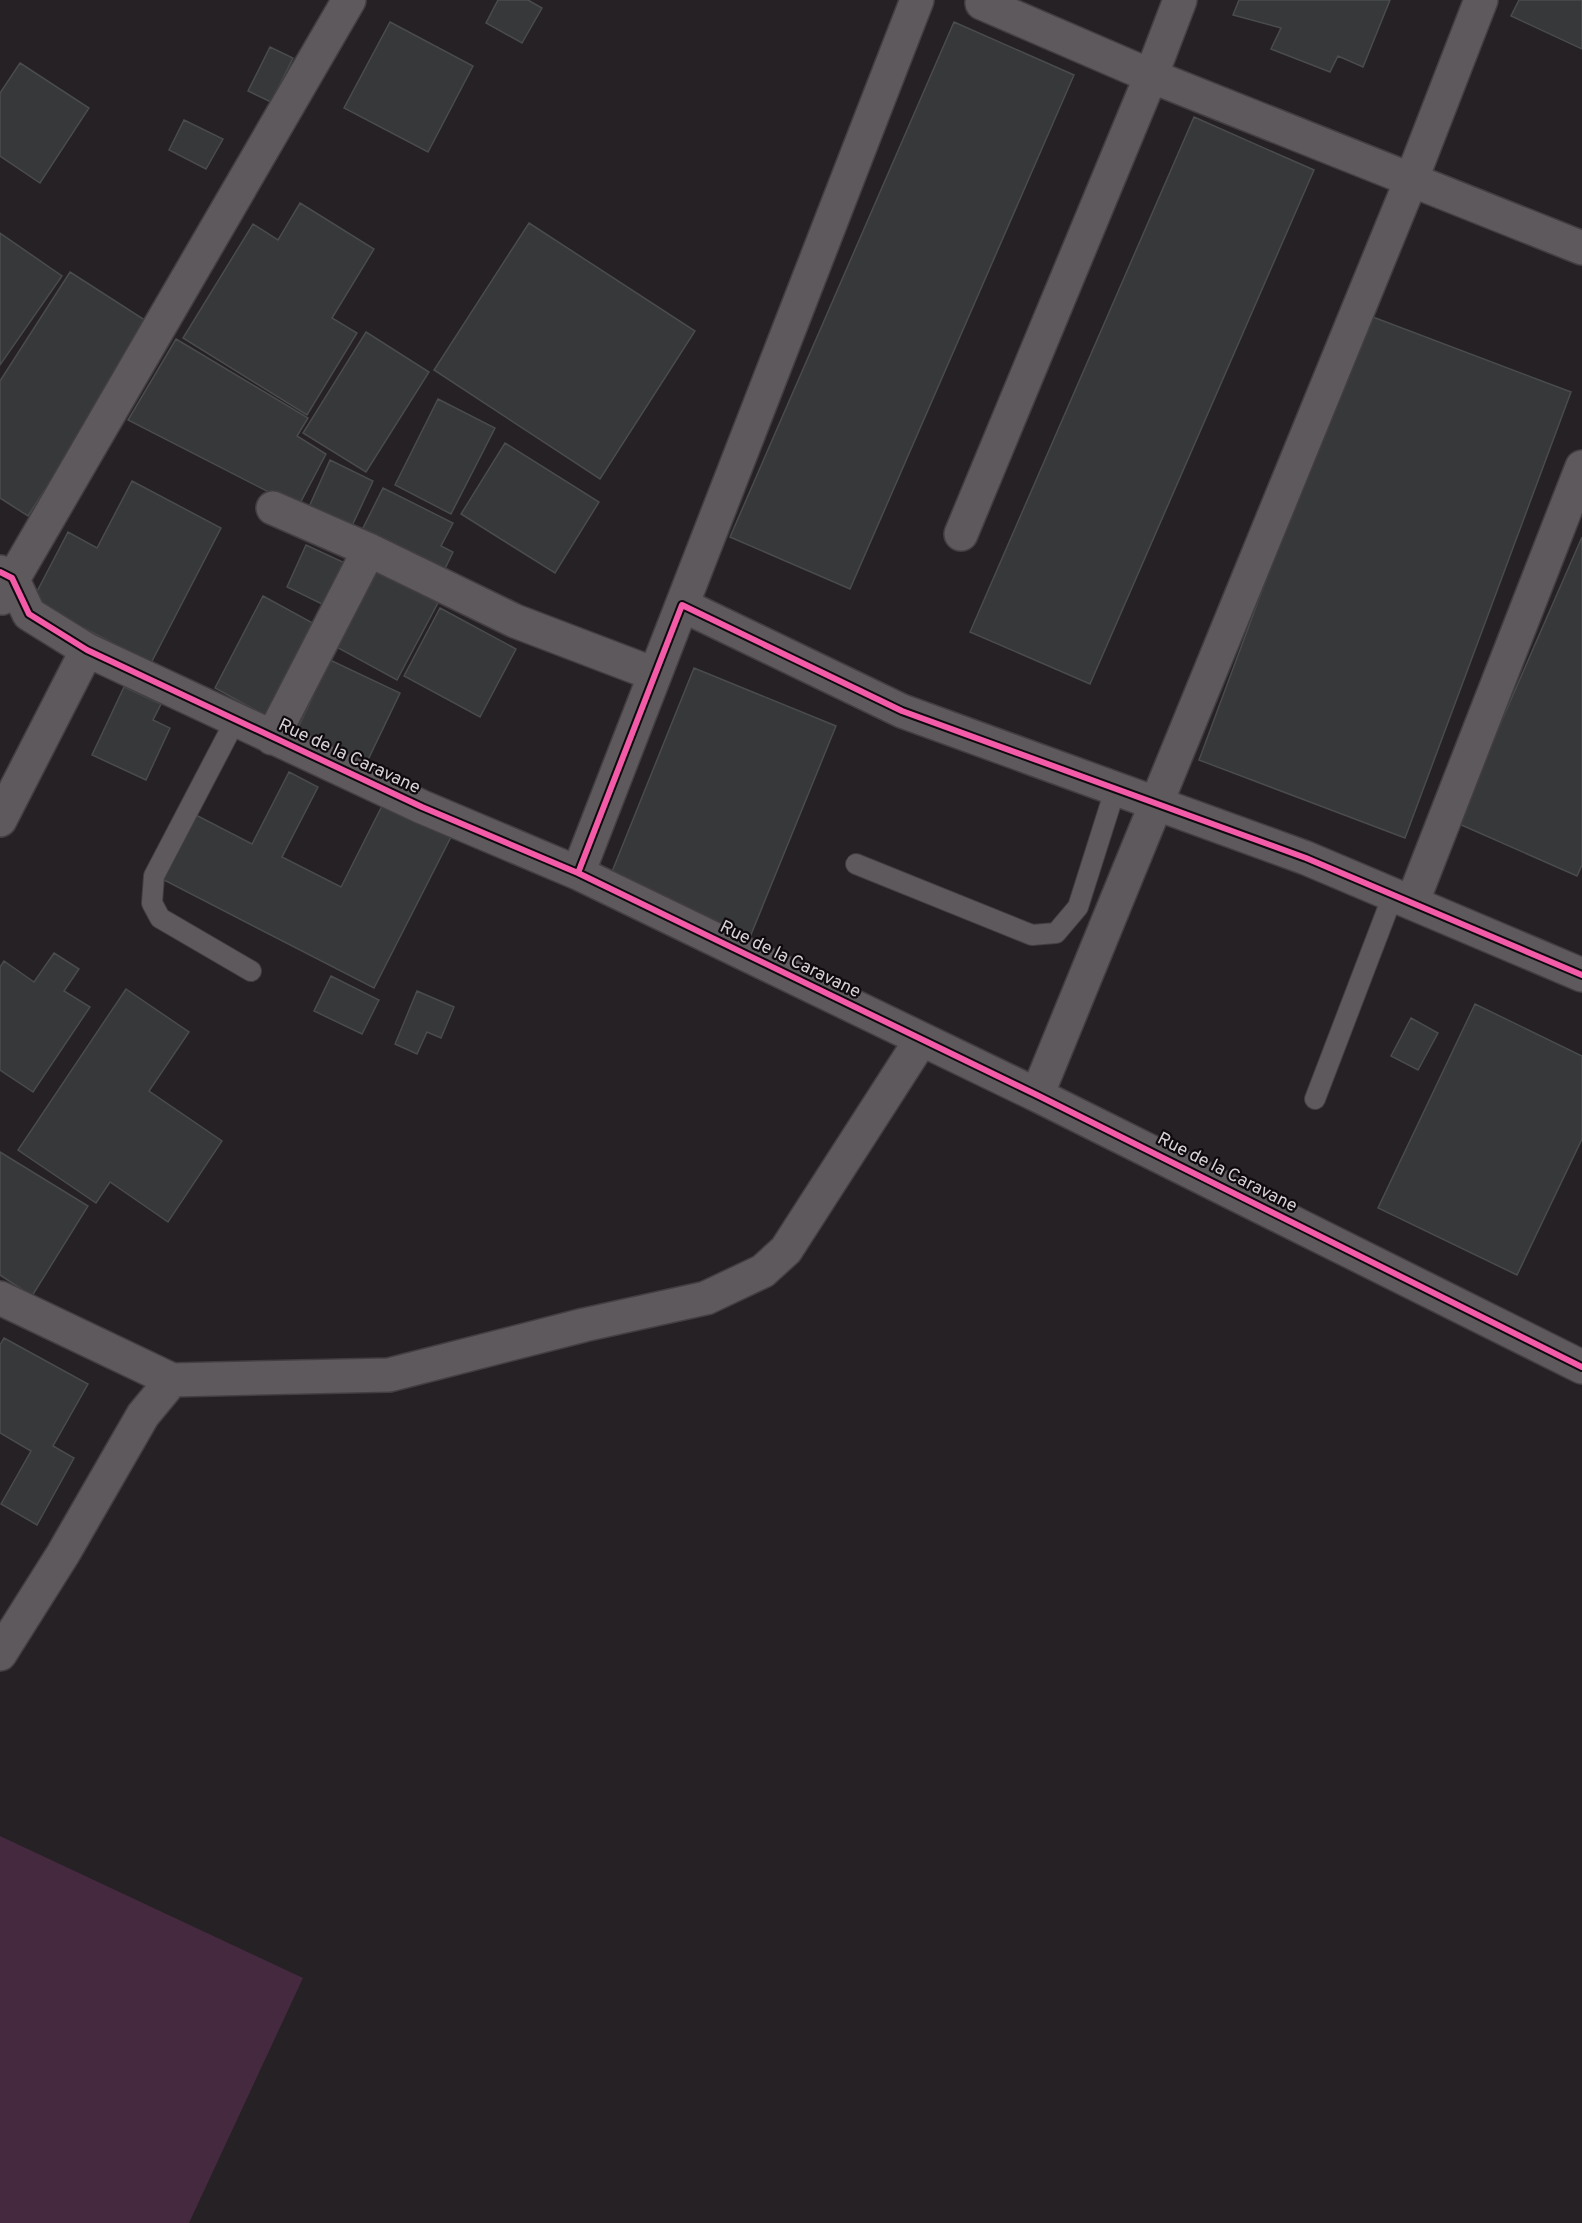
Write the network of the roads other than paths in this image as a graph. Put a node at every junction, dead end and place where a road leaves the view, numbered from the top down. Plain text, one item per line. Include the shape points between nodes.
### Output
1 (349, 0) edge
2 (917, 0) edge
3 (1180, 0) edge
4 (1481, 0) edge
5 (982, 3) dead end
6 (1151, 76) junction
7 (1412, 178) junction
8 (1582, 248) edge
9 (1582, 467) edge
10 (273, 508) dead end
11 (960, 534) dead end
12 (369, 550) junction
13 (4, 584) edge
14 (682, 605) junction
15 (87, 650) junction
16 (654, 674) junction
17 (235, 721) junction
18 (272, 738) junction
19 (1115, 790) junction
20 (1156, 804) junction
21 (0, 820) edge
22 (856, 864) dead end
23 (578, 873) junction
24 (1403, 899) junction
25 (251, 971) dead end
26 (1582, 975) edge
27 (921, 1040) junction
28 (1037, 1095) junction
29 (1315, 1099) dead end
30 (0, 1298) edge
31 (1582, 1367) edge
32 (172, 1380) junction
33 (0, 1654) edge

1 - 13 street
2 - 14 street
3 - 6 street
4 - 7 street
5 - 6 street
6 - 7 street
6 - 11 street
7 - 8 street
7 - 20 street
9 - 24 street
10 - 12 street
12 - 16 street via 515,621
12 - 18 street
13 - 15 street, Rue de la Caravane via 29,614
14 - 16 street
14 - 19 street via 902,711
15 - 17 street, Rue de la Caravane
15 - 21 street
16 - 23 street
17 - 18 street, Rue de la Caravane
17 - 25 lane via 154,876 152,903 160,918
18 - 23 street, Rue de la Caravane
19 - 20 street
19 - 22 lane via 1078,907 1056,933 1032,935
20 - 24 street via 1306,858
20 - 28 street
23 - 27 street, Rue de la Caravane
24 - 26 street
24 - 29 lane
27 - 28 street, Rue de la Caravane
27 - 32 street via 786,1250 763,1271 706,1298 389,1375
28 - 31 street, Rue de la Caravane
30 - 32 street
32 - 33 street via 143,1415

